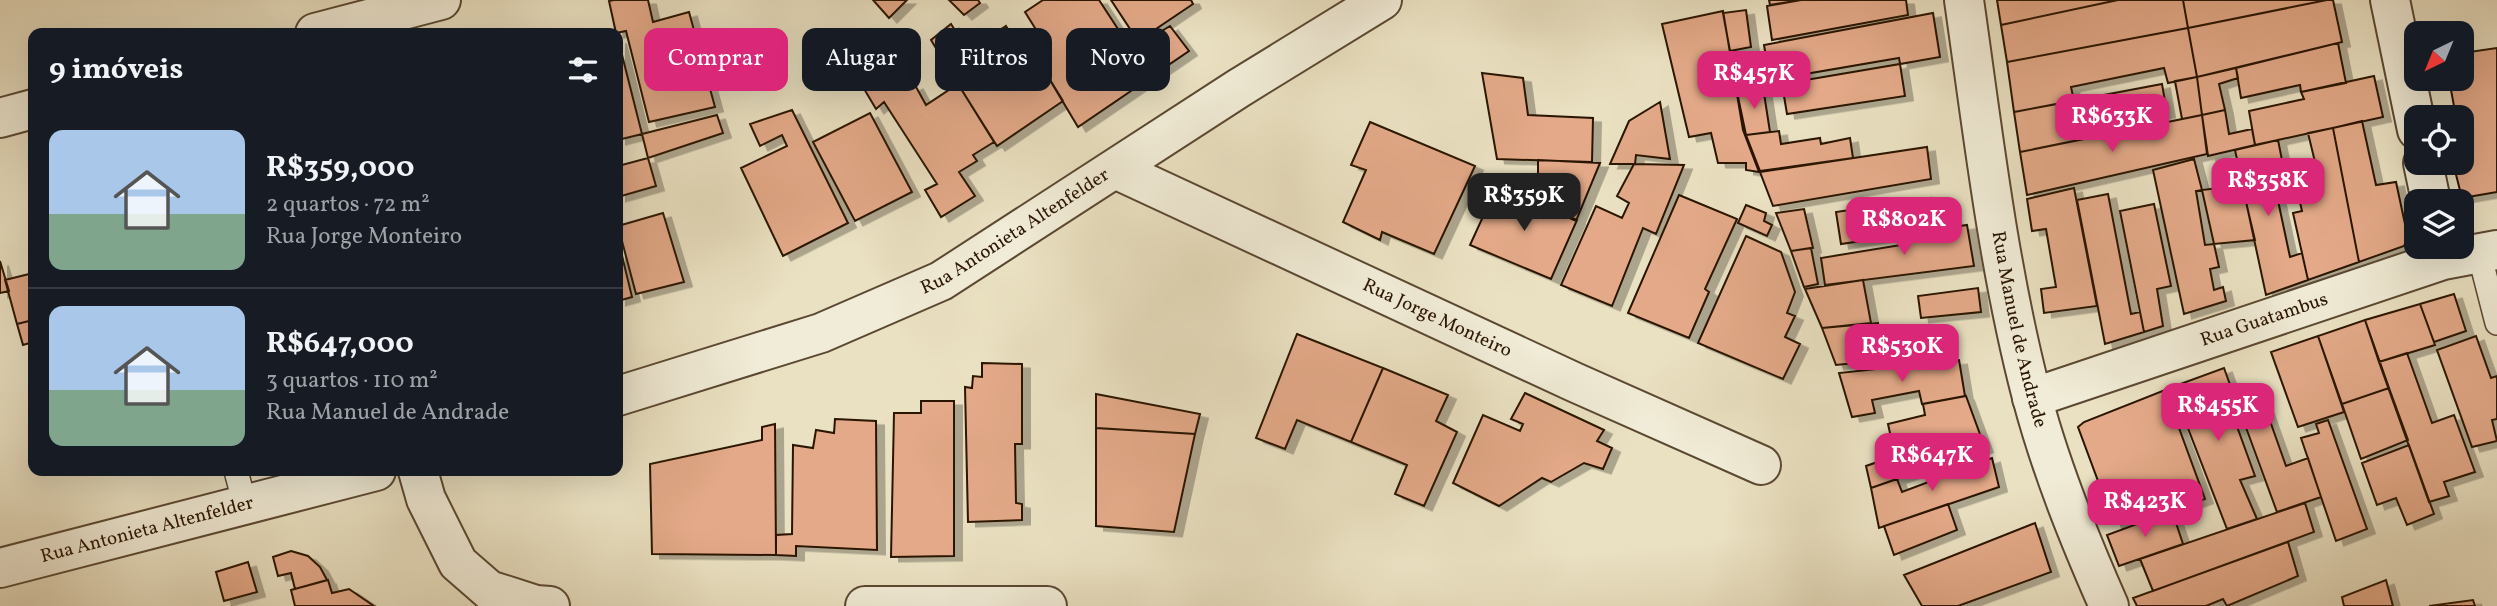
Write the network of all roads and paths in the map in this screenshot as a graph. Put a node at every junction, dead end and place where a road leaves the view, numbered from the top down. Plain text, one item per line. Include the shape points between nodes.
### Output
1 (441, 0) edge
2 (1382, 0) edge
3 (1964, 0) edge
4 (2390, 0) edge
5 (334, 28) edge
6 (2412, 105) edge
7 (28, 110) edge
8 (0, 118) edge
9 (1115, 169) junction
10 (2488, 252) edge
11 (2424, 259) edge
12 (2497, 323) edge
13 (623, 394) edge
14 (2032, 398) junction
15 (1761, 465) dead end
16 (336, 476) edge
17 (419, 476) edge
18 (240, 488) edge
19 (0, 568) edge
20 (550, 606) edge
21 (865, 606) edge
22 (1047, 606) edge
23 (2109, 606) edge

1 - 5 street
2 - 9 street, Rua Antonieta Altenfelder
3 - 14 street, Rua Manuel de Andrade via 1999,248
4 - 6 street
7 - 8 street
9 - 13 street, Rua Antonieta Altenfelder via 941,281 821,333
9 - 15 street, Rua Jorge Monteiro
10 - 12 lane
11 - 14 street, Rua Guatambus
14 - 23 street, Rua Manuel de Andrade via 2070,517
16 - 18 street, Rua Antonieta Altenfelder
17 - 20 street via 458,563 489,590 536,606
18 - 19 street, Rua Antonieta Altenfelder
21 - 22 street

